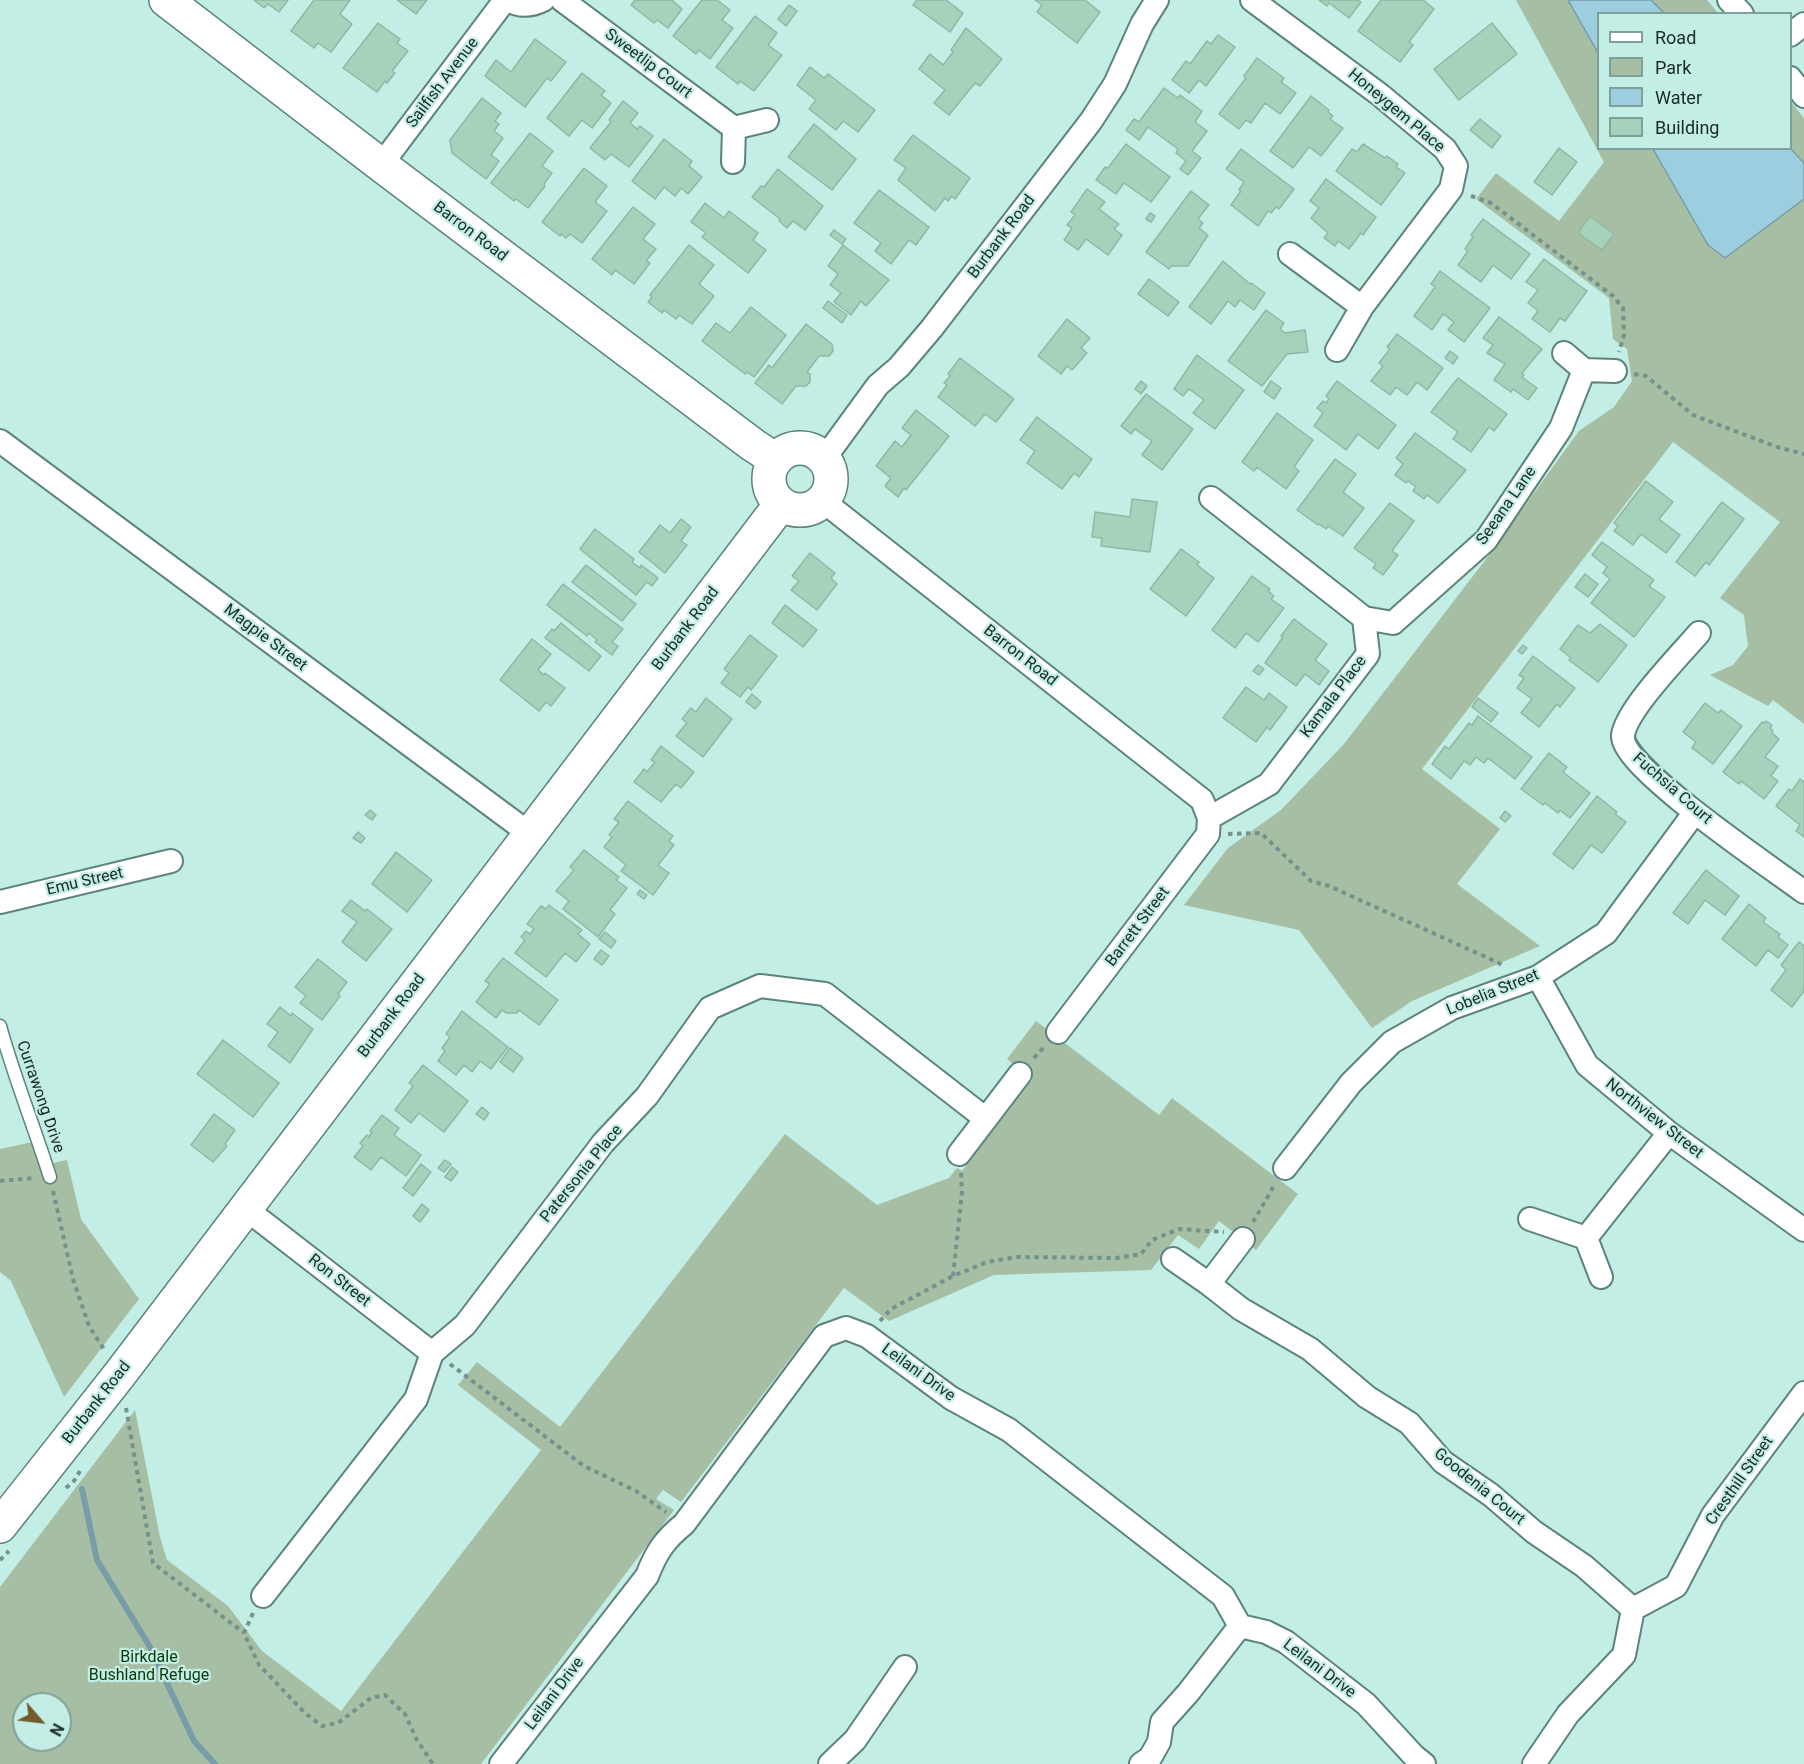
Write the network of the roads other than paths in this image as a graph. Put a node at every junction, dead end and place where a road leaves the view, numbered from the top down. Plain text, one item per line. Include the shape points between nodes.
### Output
1 (166, 0) edge
2 (507, 0) edge
3 (543, 0) edge
4 (562, 0) edge
5 (1157, 0) edge
6 (1252, 0) edge
7 (1729, 0) edge
8 (1740, 12) edge
9 (1804, 24) edge
10 (1792, 34) edge
11 (1792, 79) edge
12 (1804, 96) edge
13 (767, 120) dead end
14 (734, 128) junction
15 (733, 162) dead end
16 (381, 165) junction
17 (1290, 254) dead end
18 (1362, 308) junction
19 (1337, 350) dead end
20 (1564, 353) dead end
21 (1584, 370) junction
22 (1615, 370) road end
23 (0, 441) edge
24 (824, 459) junction
25 (776, 460) junction
26 (1211, 498) dead end
27 (823, 501) junction
28 (781, 504) junction
29 (1364, 618) junction
30 (1699, 633) dead end
31 (1695, 812) junction
32 (1209, 826) junction
33 (530, 834) junction
34 (171, 861) dead end
35 (1804, 892) edge
36 (0, 902) edge
37 (1529, 979) junction
38 (0, 1026) edge
39 (1058, 1032) road end
40 (1020, 1074) road end
41 (986, 1119) junction
42 (1669, 1133) junction
43 (959, 1154) road end
44 (1285, 1168) road end
45 (50, 1177) road end
46 (246, 1209) junction
47 (1530, 1219) dead end
48 (1804, 1230) edge
49 (1586, 1238) junction
50 (1243, 1239) road end
51 (1173, 1259) dead end
52 (1601, 1277) dead end
53 (1209, 1284) junction
54 (432, 1353) junction
55 (1804, 1393) edge
56 (0, 1526) edge
57 (263, 1596) road end
58 (1633, 1609) junction
59 (1240, 1626) junction
60 (904, 1667) dead end
61 (501, 1764) edge
62 (830, 1764) edge
63 (1141, 1764) edge
64 (1424, 1764) edge
65 (1534, 1764) edge

1 - 16 street, Barron Road
2 - 3 street via 525,6
2 - 16 street, Sailfish Avenue
4 - 14 street, Sweetlip Court
5 - 24 street, Burbank Road via 1115,84 1091,121 932,328 878,385
6 - 18 street, Honeygem Place via 1379,94 1445,149 1456,166 1451,189
7 - 8 street
9 - 10 street
11 - 12 street
13 - 14 street
14 - 15 street
16 - 25 street, Barron Road
17 - 18 street
18 - 19 street
20 - 21 street
21 - 22 street
21 - 29 street, Seeana Lane via 1561,428 1486,540 1393,623
23 - 33 street, Magpie Street
24 - 25 street via 800,448 782,453
24 - 27 street via 831,484
25 - 28 street via 771,468 770,488
26 - 29 street
27 - 28 street via 798,511
27 - 32 street, Barron Road via 1202,800
28 - 33 street, Burbank Road
29 - 32 street, Kamala Place via 1368,654 1269,784
30 - 31 street, Fuchsia Court via 1632,712 1623,737 1626,747 1646,770
31 - 35 street, Fuchsia Court
31 - 37 street, Lobelia Street via 1606,933
32 - 39 street, Barrett Street
33 - 46 street, Burbank Road
34 - 36 street, Emu Street
37 - 42 street, Northview Street via 1587,1065
37 - 44 street, Lobelia Street via 1452,1008 1392,1042 1351,1083
38 - 45 lane, Currawong Drive
40 - 41 street
41 - 43 street
41 - 54 street, Patersonia Place via 825,994 760,986 710,1008 647,1096 603,1143 465,1324
42 - 48 street, Northview Street
42 - 49 street
46 - 54 street, Ron Street
46 - 56 street, Burbank Road via 123,1389
47 - 49 street
49 - 52 street
50 - 53 street
51 - 53 street, Goodenia Court
53 - 58 street, Goodenia Court via 1241,1309 1310,1349 1367,1397 1409,1423 1443,1462 1584,1566
54 - 57 street, Patersonia Place via 416,1399
55 - 58 street, Cresthill Street via 1713,1515 1676,1586
58 - 65 street via 1624,1655 1568,1714
59 - 61 street, Leilani Drive via 1223,1596 1009,1430 951,1398 867,1336 846,1328 824,1336 684,1524 667,1537 647,1576
59 - 63 street via 1162,1722 1159,1742 1150,1758
59 - 64 street, Leilani Drive via 1286,1642 1366,1704
60 - 62 street via 855,1740

